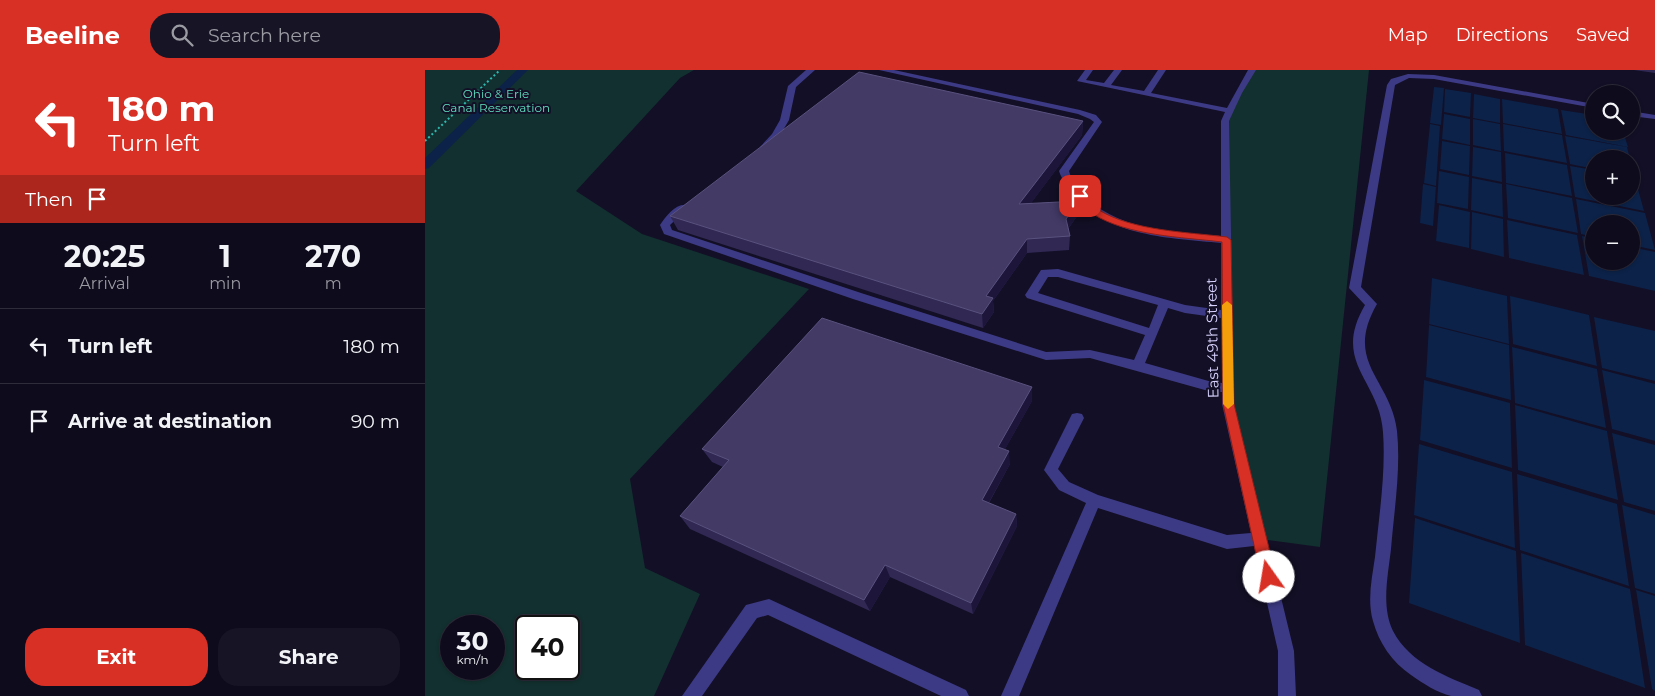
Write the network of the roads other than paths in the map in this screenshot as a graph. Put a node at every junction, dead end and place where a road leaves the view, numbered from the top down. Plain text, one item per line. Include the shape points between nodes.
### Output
1 (811, 70) edge
2 (883, 70) edge
3 (1089, 70) edge
4 (1118, 70) edge
5 (1162, 70) edge
6 (1252, 70) edge
7 (1106, 86) junction
8 (1146, 94) junction
9 (1585, 104) edge
10 (1230, 111) junction
11 (1640, 114) edge
12 (1655, 117) edge
13 (756, 153) edge
14 (693, 200) edge
15 (1227, 240) junction
16 (1165, 303) junction
17 (1227, 315) junction
18 (1152, 333) junction
19 (1138, 366) junction
20 (1228, 388) junction
21 (1077, 418) dead end
22 (1094, 500) junction
23 (1260, 539) junction
24 (691, 696) edge
25 (960, 696) edge
26 (1009, 696) edge
27 (1287, 696) edge
28 (1473, 696) edge

1 - 13 street via 792,86 791,104 772,141
2 - 15 street via 1093,117 1098,122 1064,171 1065,178 1094,211 1153,230
3 - 7 street via 1081,81
4 - 7 street
5 - 8 street
6 - 10 street, East 49th Street
7 - 8 street
8 - 10 street
9 - 28 street via 1434,77 1408,76 1394,81 1391,86 1355,288 1371,304 1364,316 1360,360 1387,416 1390,432 1379,616 1384,633 1398,653 1419,672
10 - 15 street, East 49th Street via 1225,121
11 - 12 street
14 - 19 street via 670,218 665,225 668,232 1046,356 1090,354
15 - 17 street, East 49th Street
16 - 17 street
16 - 18 street
16 - 18 street via 1058,273 1045,273 1031,295
17 - 20 street, East 49th Street
18 - 19 street
19 - 20 street via 1213,387
20 - 23 street, East 49th Street via 1228,404
21 - 22 street via 1051,470 1063,486
22 - 23 street via 1227,542
22 - 26 street
23 - 27 street, East 49th Street via 1286,651
24 - 25 street via 752,611 769,607

